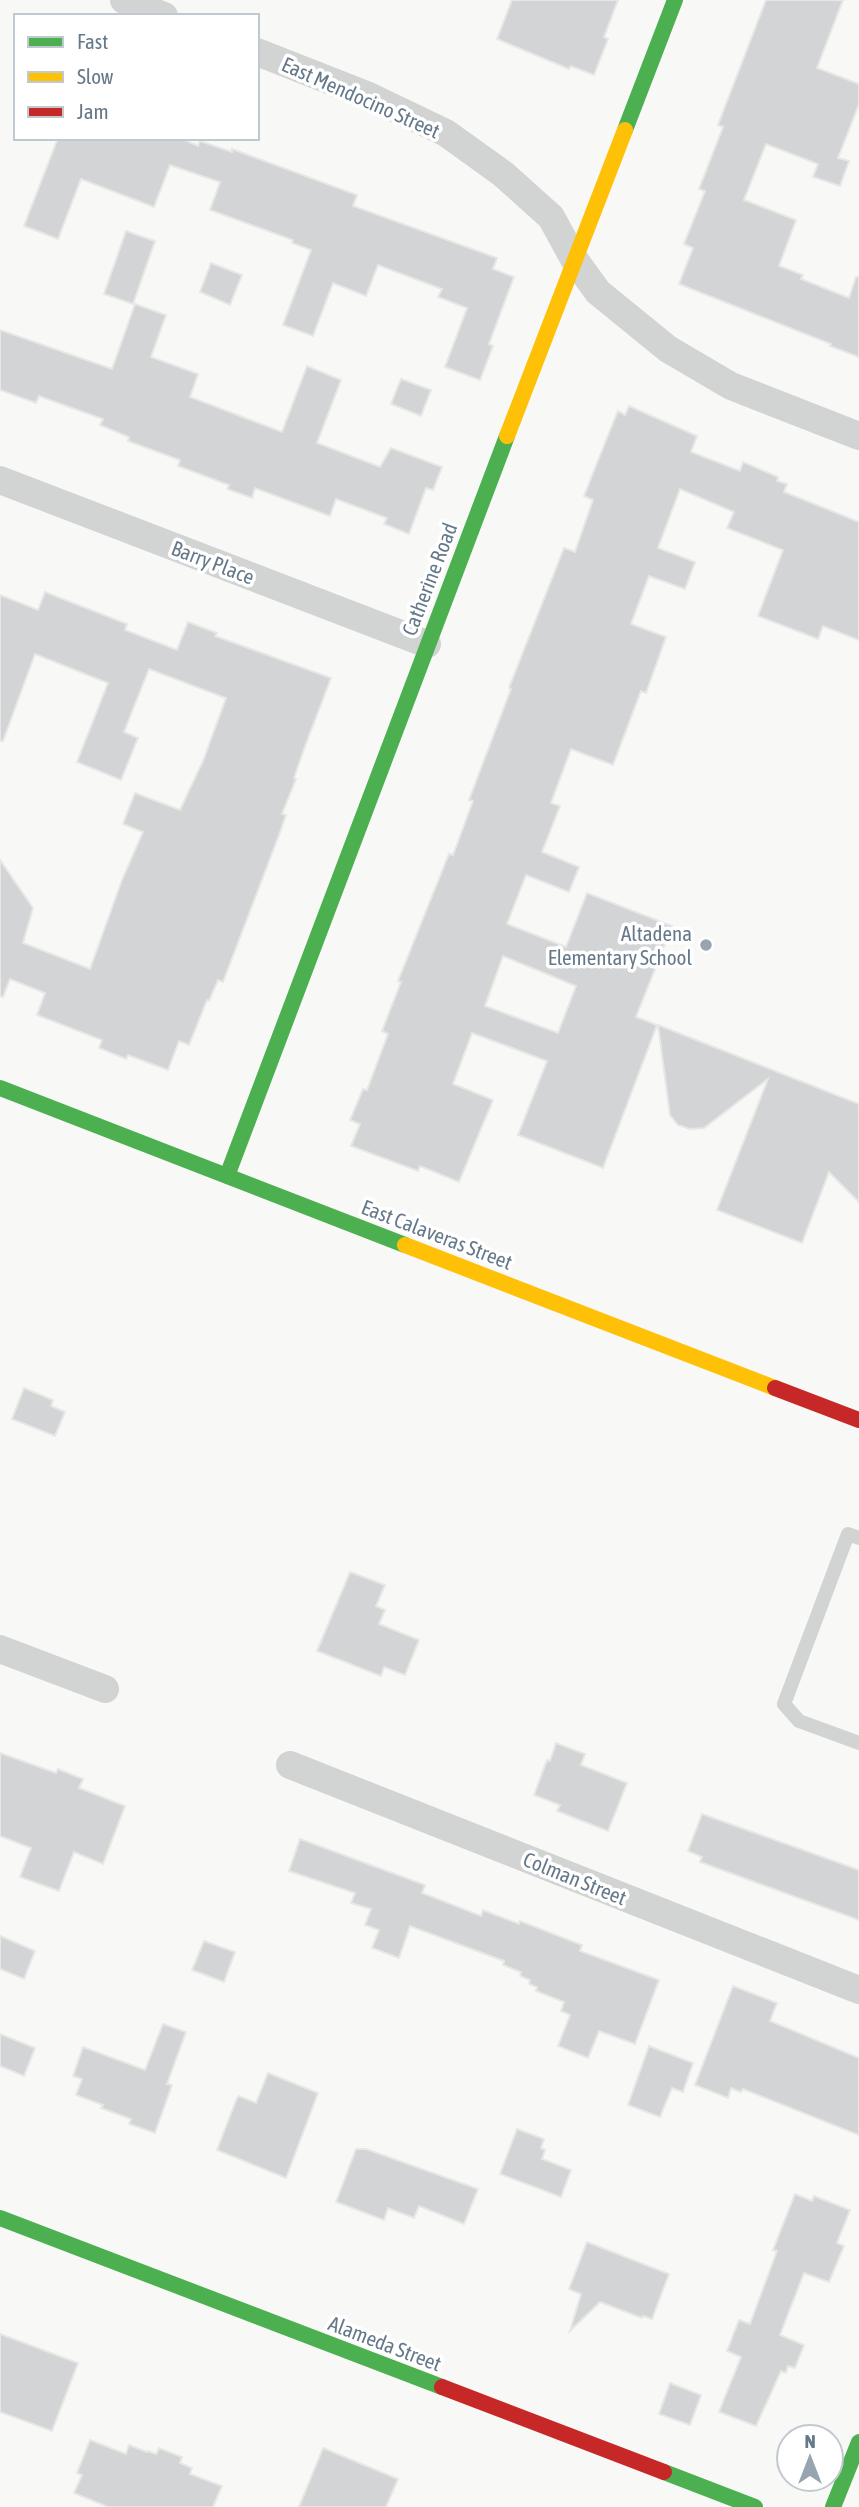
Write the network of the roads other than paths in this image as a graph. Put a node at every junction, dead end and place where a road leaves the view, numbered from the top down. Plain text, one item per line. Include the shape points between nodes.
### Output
1 (124, 0) edge
2 (675, 0) edge
3 (159, 14) edge
4 (259, 53) edge
5 (574, 259) junction
6 (859, 436) edge
7 (0, 480) edge
8 (427, 644) junction
9 (0, 1088) edge
10 (228, 1176) junction
11 (859, 1420) edge
12 (859, 1538) edge
13 (0, 1649) edge
14 (105, 1689) dead end
15 (859, 1743) edge
16 (290, 1765) dead end
17 (859, 1990) edge
18 (0, 2218) edge
19 (859, 2442) edge
20 (755, 2507) edge
21 (833, 2507) edge

1 - 3 street
2 - 5 street, Catherine Road
4 - 5 street, East Mendocino Street via 369,96 446,134 503,174 551,217
5 - 6 street, East Mendocino Street via 598,292 668,349 732,386
5 - 8 street, Catherine Road
7 - 8 street, Barry Place
8 - 10 street, Catherine Road
9 - 10 street, East Calaveras Street
10 - 11 street, East Calaveras Street
12 - 15 lane via 848,1534 784,1704 799,1721
13 - 14 street
16 - 17 street, Colman Street
18 - 20 street, Alameda Street
19 - 21 street

